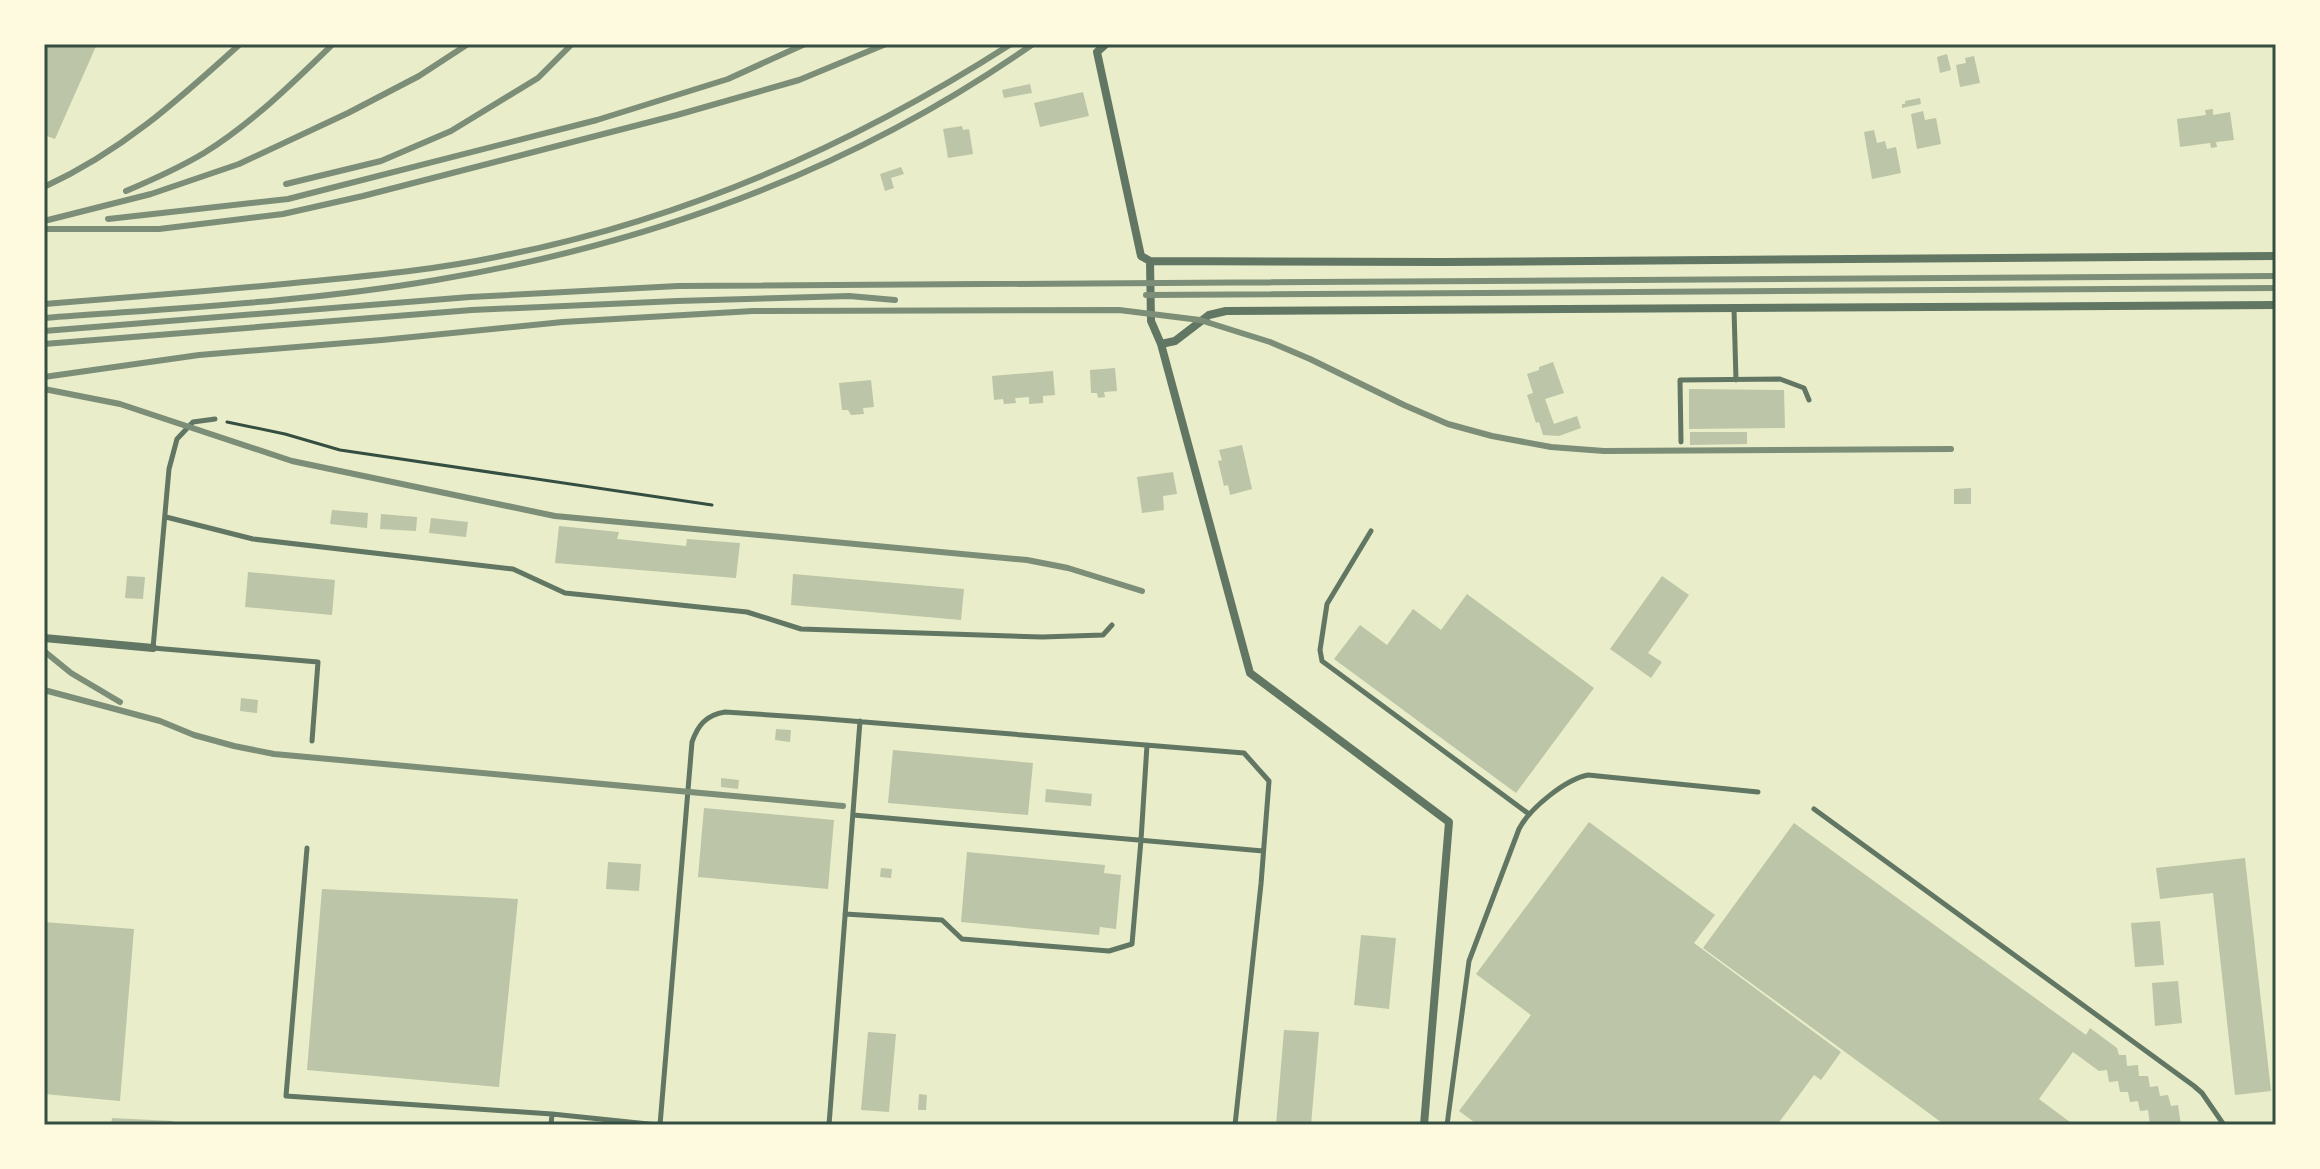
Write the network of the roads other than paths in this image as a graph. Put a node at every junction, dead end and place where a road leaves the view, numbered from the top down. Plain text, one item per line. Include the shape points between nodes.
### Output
1 (1106, 44) edge
2 (2276, 256) edge
3 (1150, 261) junction
4 (2276, 305) edge
5 (1734, 308) junction
6 (1161, 344) junction
7 (1736, 380) junction
8 (1809, 400) dead end
9 (215, 419) road end
10 (1681, 442) dead end
11 (166, 517) junction
12 (1371, 531) dead end
13 (1112, 625) dead end
14 (44, 638) edge
15 (153, 648) junction
16 (860, 721) junction
17 (312, 741) dead end
18 (1147, 745) junction
19 (1758, 792) dead end
20 (1814, 809) dead end
21 (1529, 814) junction
22 (853, 815) junction
23 (1141, 840) junction
24 (307, 848) dead end
25 (1263, 851) junction
26 (845, 914) junction
27 (552, 1114) junction
28 (551, 1125) edge
29 (659, 1125) edge
30 (829, 1125) edge
31 (1235, 1125) edge
32 (1424, 1125) edge
33 (1447, 1125) edge
34 (2224, 1125) edge

1 - 3 street via 1097,52 1141,256
2 - 3 street
3 - 6 street via 1151,321
4 - 5 street
5 - 6 street via 1226,311 1209,315 1175,341
5 - 7 lane
6 - 32 street via 1250,673 1449,822
7 - 8 lane via 1780,379 1804,388
7 - 10 lane via 1680,380
9 - 11 lane via 193,422 177,439
11 - 13 lane via 253,539 513,569 565,593 747,612 801,629 1042,637 1103,635
11 - 15 lane
12 - 21 lane via 1327,604 1319,656
14 - 15 street
15 - 17 lane via 318,662
16 - 18 lane
16 - 22 lane
16 - 29 lane via 725,712 704,720 696,730
18 - 23 lane
18 - 25 lane via 1244,753 1269,781
19 - 21 lane via 1588,775 1572,778
20 - 34 lane via 2199,1089
21 - 33 lane via 1469,961
22 - 23 lane
22 - 26 lane
23 - 25 lane
23 - 26 lane via 1132,944 1109,951 962,939 942,920
24 - 27 lane via 286,1096
25 - 31 lane
26 - 30 lane
27 - 28 lane
27 - 29 lane

